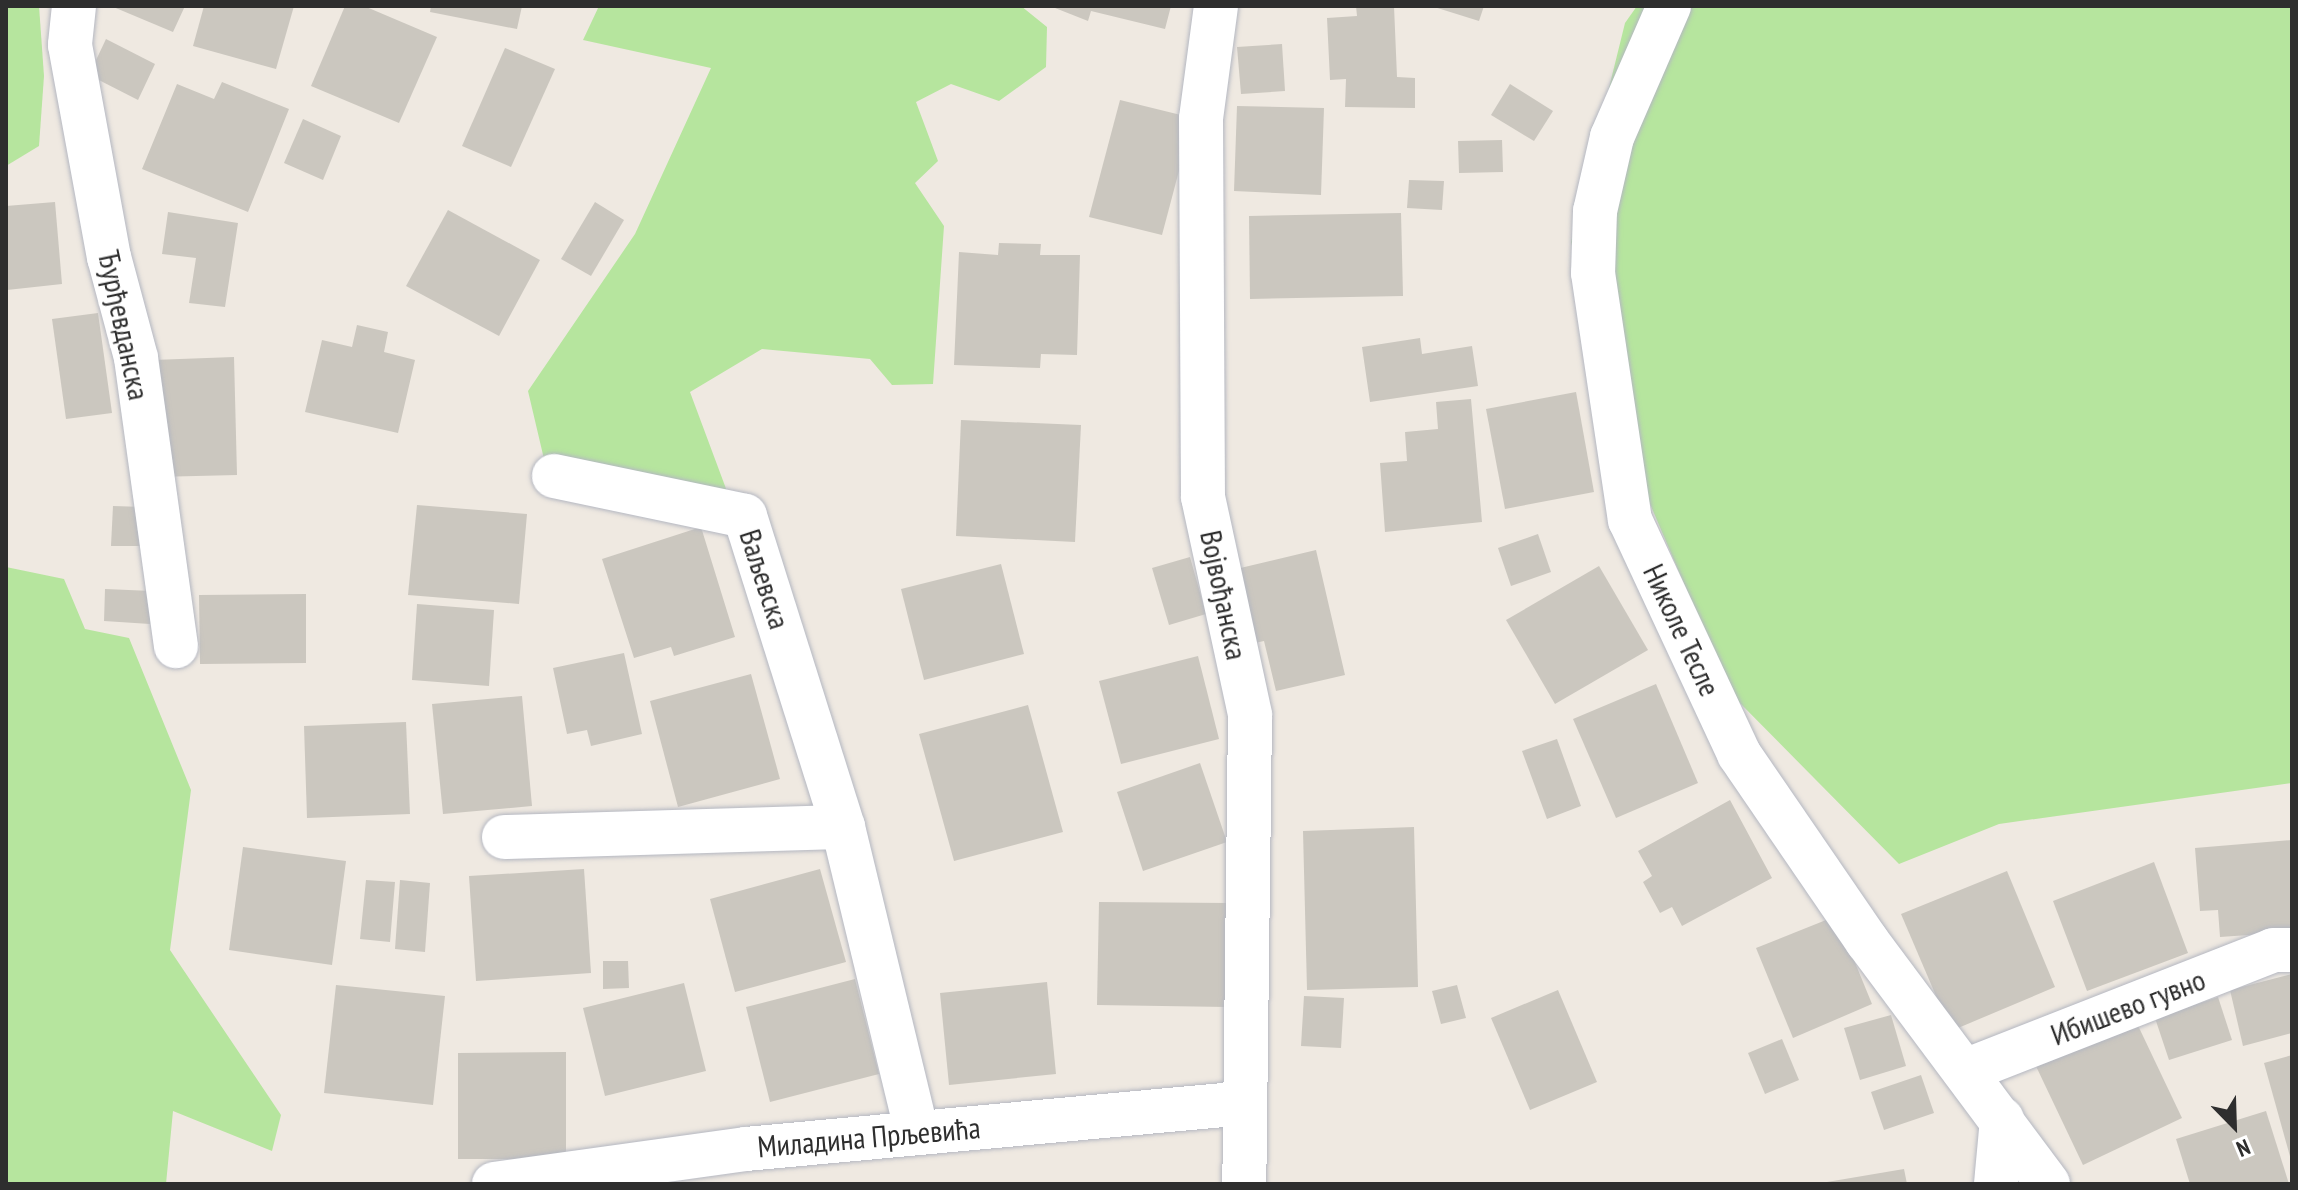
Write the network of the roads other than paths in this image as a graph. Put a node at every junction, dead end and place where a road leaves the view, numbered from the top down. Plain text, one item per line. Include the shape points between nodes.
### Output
1 (74, 6) edge
2 (1216, 6) edge
3 (1669, 6) edge
4 (554, 476) dead end
5 (176, 646) dead end
6 (843, 827) junction
7 (504, 837) dead end
8 (2292, 950) edge
9 (1965, 1071) junction
10 (1245, 1103) junction
11 (2002, 1119) junction
12 (917, 1132) junction
13 (494, 1184) edge
14 (1244, 1184) edge
15 (1996, 1184) edge
16 (2048, 1184) edge

1 - 5 street, Ђурђевданска via 70,45 109,257 136,358
2 - 10 street, Војвођанска via 1201,119 1203,497 1250,715
3 - 9 street, Николе Тесле via 1612,137 1595,211 1593,273 1630,520 1739,754
4 - 6 street, Ваљевска via 745,516
6 - 7 street
6 - 12 street, Ваљевска
8 - 9 street, Ибишево гувно via 2273,950
9 - 11 street, Николе Тесле
10 - 12 street, Миладина Прљевића
10 - 14 street, Војвођанска
11 - 15 street
11 - 16 street, Николе Тесле
12 - 13 street, Миладина Прљевића

